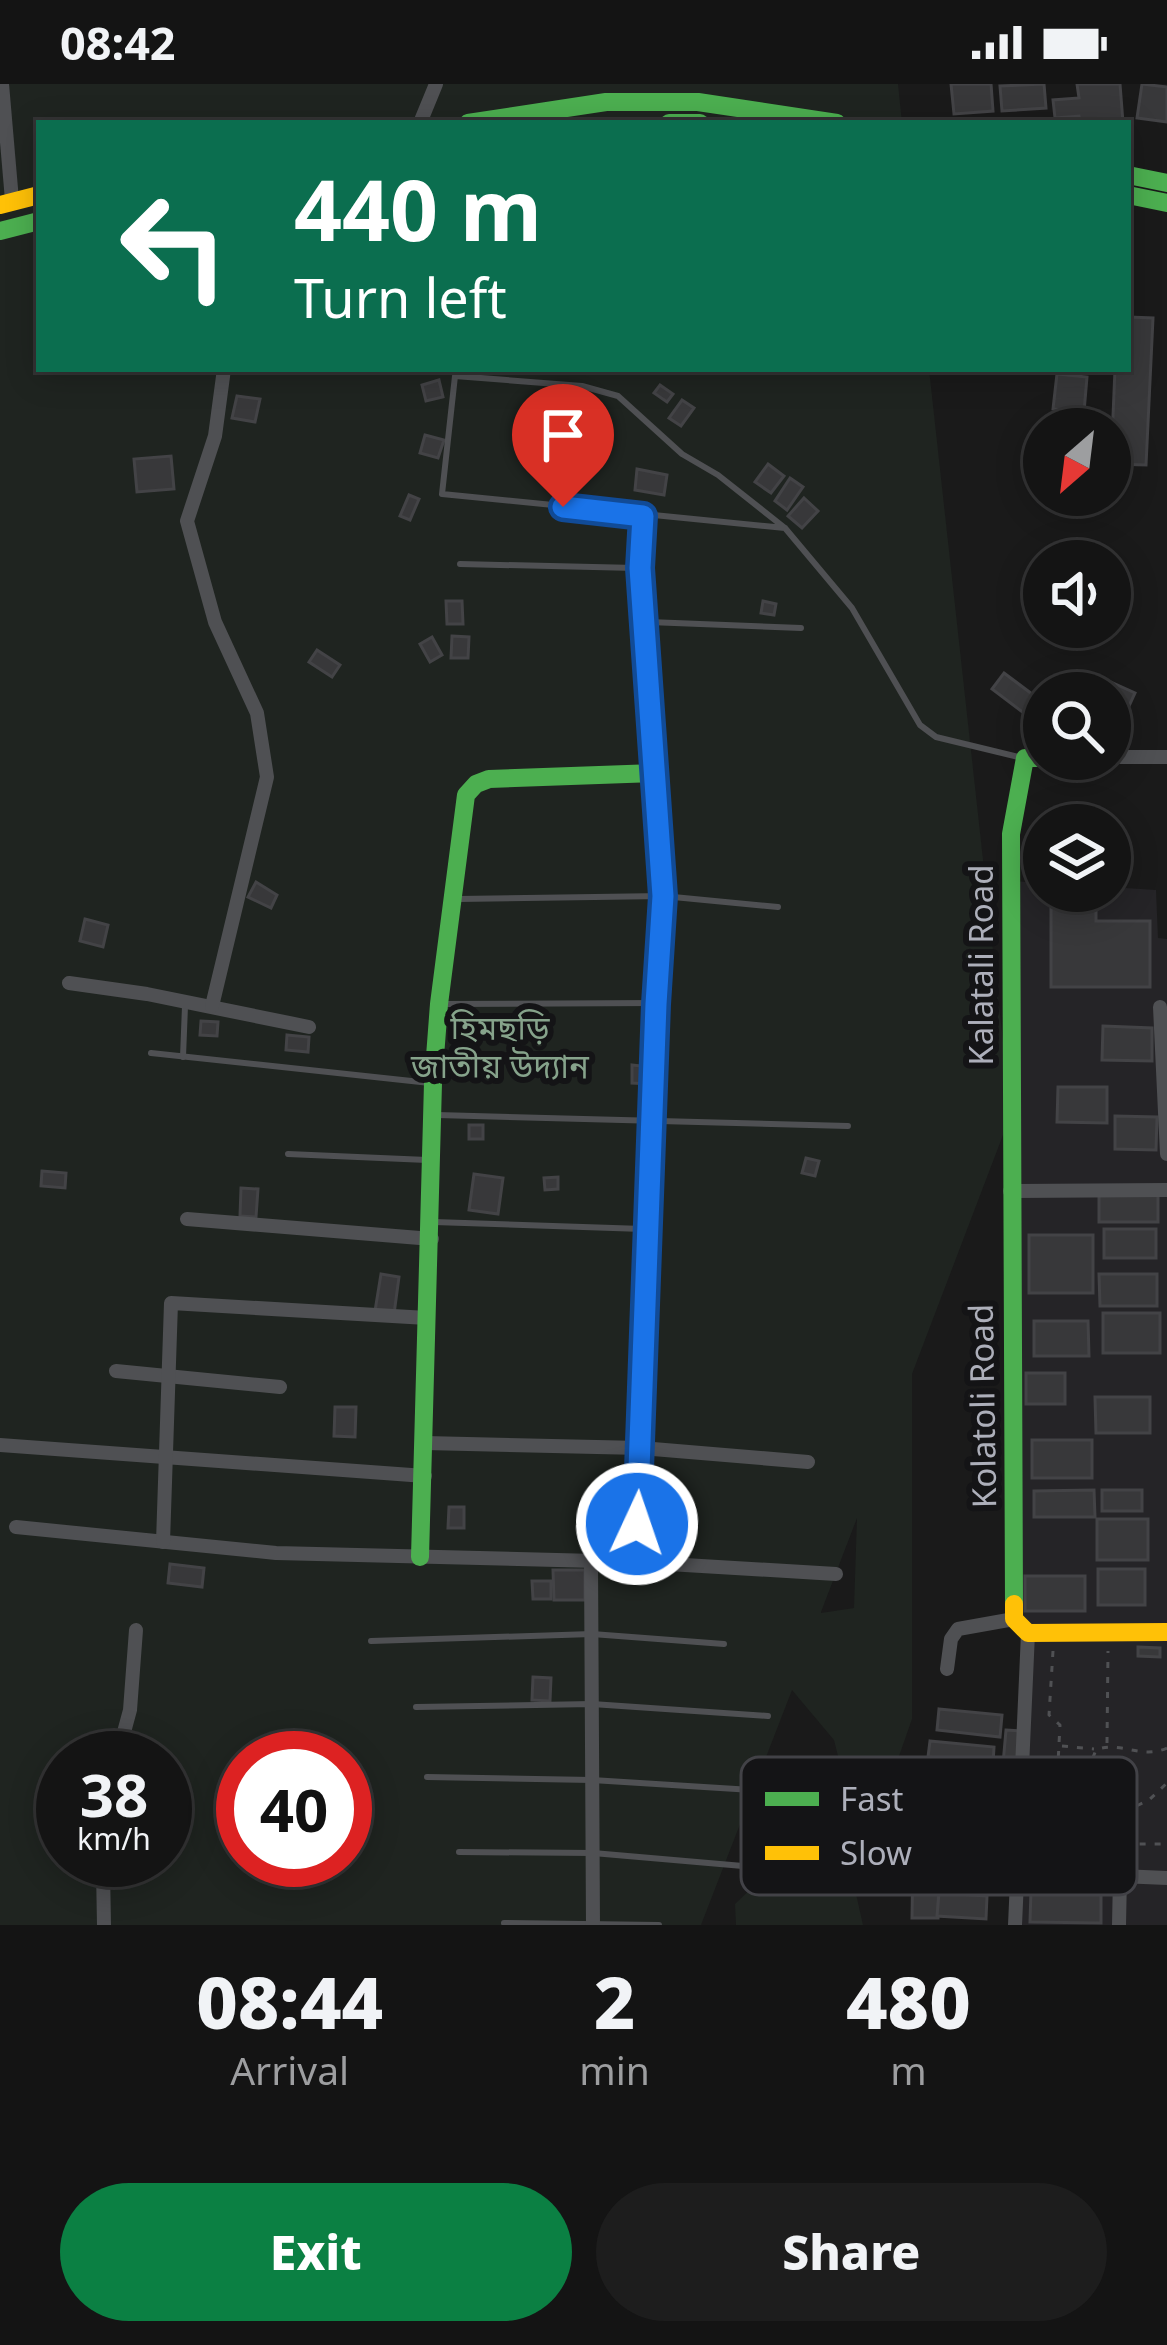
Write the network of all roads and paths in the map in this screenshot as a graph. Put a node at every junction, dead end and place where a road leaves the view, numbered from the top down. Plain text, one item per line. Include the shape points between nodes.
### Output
1 (2, 84) edge
2 (436, 84) edge
3 (421, 120) edge
4 (488, 120) edge
5 (814, 120) edge
6 (1131, 176) edge
7 (1167, 183) edge
8 (36, 196) edge
9 (1131, 196) edge
10 (6, 202) edge
11 (1167, 203) edge
12 (36, 222) edge
13 (0, 231) edge
14 (224, 372) edge
15 (643, 516) junction
16 (785, 528) junction
17 (460, 564) dead end
18 (640, 568) junction
19 (643, 622) junction
20 (801, 628) dead end
21 (1023, 755) edge
22 (1131, 757) edge
23 (1167, 757) edge
24 (655, 773) junction
25 (1028, 780) edge
26 (663, 896) junction
27 (452, 899) junction
28 (778, 907) dead end
29 (69, 983) dead end
30 (185, 1003) junction
31 (439, 1004) junction
32 (656, 1004) junction
33 (212, 1006) junction
34 (1160, 1007) dead end
35 (309, 1027) dead end
36 (151, 1053) dead end
37 (183, 1057) junction
38 (433, 1083) junction
39 (432, 1115) junction
40 (651, 1120) junction
41 (848, 1126) dead end
42 (287, 1154) dead end
43 (1167, 1154) edge
44 (431, 1160) junction
45 (1167, 1190) edge
46 (1010, 1191) junction
47 (187, 1219) dead end
48 (647, 1229) junction
49 (432, 1230) junction
50 (428, 1318) junction
51 (116, 1372) dead end
52 (168, 1378) junction
53 (280, 1387) dead end
54 (425, 1443) junction
55 (0, 1445) edge
56 (640, 1448) junction
57 (165, 1458) junction
58 (808, 1462) dead end
59 (425, 1476) junction
60 (16, 1527) dead end
61 (163, 1543) junction
62 (420, 1557) junction
63 (591, 1562) junction
64 (634, 1562) junction
65 (836, 1574) dead end
66 (1021, 1626) junction
67 (136, 1630) dead end
68 (1167, 1632) edge
69 (592, 1634) junction
70 (371, 1641) dead end
71 (1054, 1643) dead end
72 (724, 1644) dead end
73 (1108, 1644) dead end
74 (947, 1669) dead end
75 (592, 1704) junction
76 (416, 1707) dead end
77 (768, 1716) dead end
78 (124, 1731) edge
79 (1107, 1745) junction
80 (1060, 1746) junction
81 (1167, 1748) edge
82 (1096, 1750) junction
83 (1019, 1757) edge
84 (1059, 1757) edge
85 (1093, 1757) edge
86 (427, 1777) dead end
87 (592, 1780) junction
88 (1167, 1783) edge
89 (741, 1789) edge
90 (1137, 1805) edge
91 (459, 1852) dead end
92 (593, 1853) junction
93 (741, 1866) edge
94 (1137, 1877) edge
95 (1167, 1878) edge
96 (103, 1887) edge
97 (1016, 1895) edge
98 (1120, 1895) edge
99 (504, 1923) edge
100 (593, 1924) edge
101 (104, 1925) edge
102 (659, 1925) edge
103 (1015, 1925) edge
104 (1119, 1925) edge

1 - 10 street
2 - 3 street
4 - 5 main road via 606,102
6 - 7 main road
8 - 10 main road
9 - 11 main road
12 - 13 main road
14 - 33 street via 187,521 215,622 257,713 267,777
15 - 16 lane
15 - 16 lane via 442,494 455,376 618,396
15 - 18 main road
16 - 21 lane via 851,608 920,725 936,737
17 - 18 lane
18 - 19 main road
19 - 20 lane
19 - 24 main road
22 - 23 street
24 - 26 main road
24 - 27 main road via 476,784 466,795
25 - 46 main road, Kalatali Road via 1011,834
26 - 27 lane
26 - 28 lane
26 - 32 main road
27 - 31 main road
29 - 30 street
30 - 33 street
30 - 37 lane
31 - 32 lane
31 - 38 main road
32 - 40 main road
33 - 35 street
34 - 43 street
36 - 37 lane
37 - 38 lane
38 - 39 main road
39 - 40 lane
39 - 44 main road
40 - 41 lane
40 - 48 main road
42 - 44 lane
44 - 49 main road
45 - 46 street
46 - 66 main road, Kolatoli Road
47 - 49 street
48 - 49 lane
48 - 56 main road
49 - 50 main road
50 - 52 street via 172,1304
50 - 54 main road
51 - 52 street
52 - 53 street
52 - 57 street
54 - 56 street
54 - 59 main road
55 - 57 street
56 - 58 street
56 - 64 main road
57 - 59 street
57 - 61 street
59 - 62 main road
60 - 61 street
61 - 62 street
62 - 63 street
63 - 64 street
63 - 69 street
64 - 65 street
66 - 68 main road
66 - 74 street via 958,1629
66 - 83 street
67 - 78 street
69 - 70 lane
69 - 72 lane
69 - 75 street
71 - 80 path via 1049,1715 1060,1725
73 - 79 path
75 - 76 lane
75 - 77 lane
75 - 87 street
79 - 81 path via 1142,1754
79 - 82 path
80 - 82 path
80 - 84 path
82 - 85 path
86 - 87 lane
87 - 89 lane
87 - 92 street
88 - 90 path
91 - 92 lane
92 - 93 lane
92 - 100 street
94 - 95 street
96 - 101 street
97 - 103 street
98 - 104 street
99 - 100 lane
100 - 102 lane

